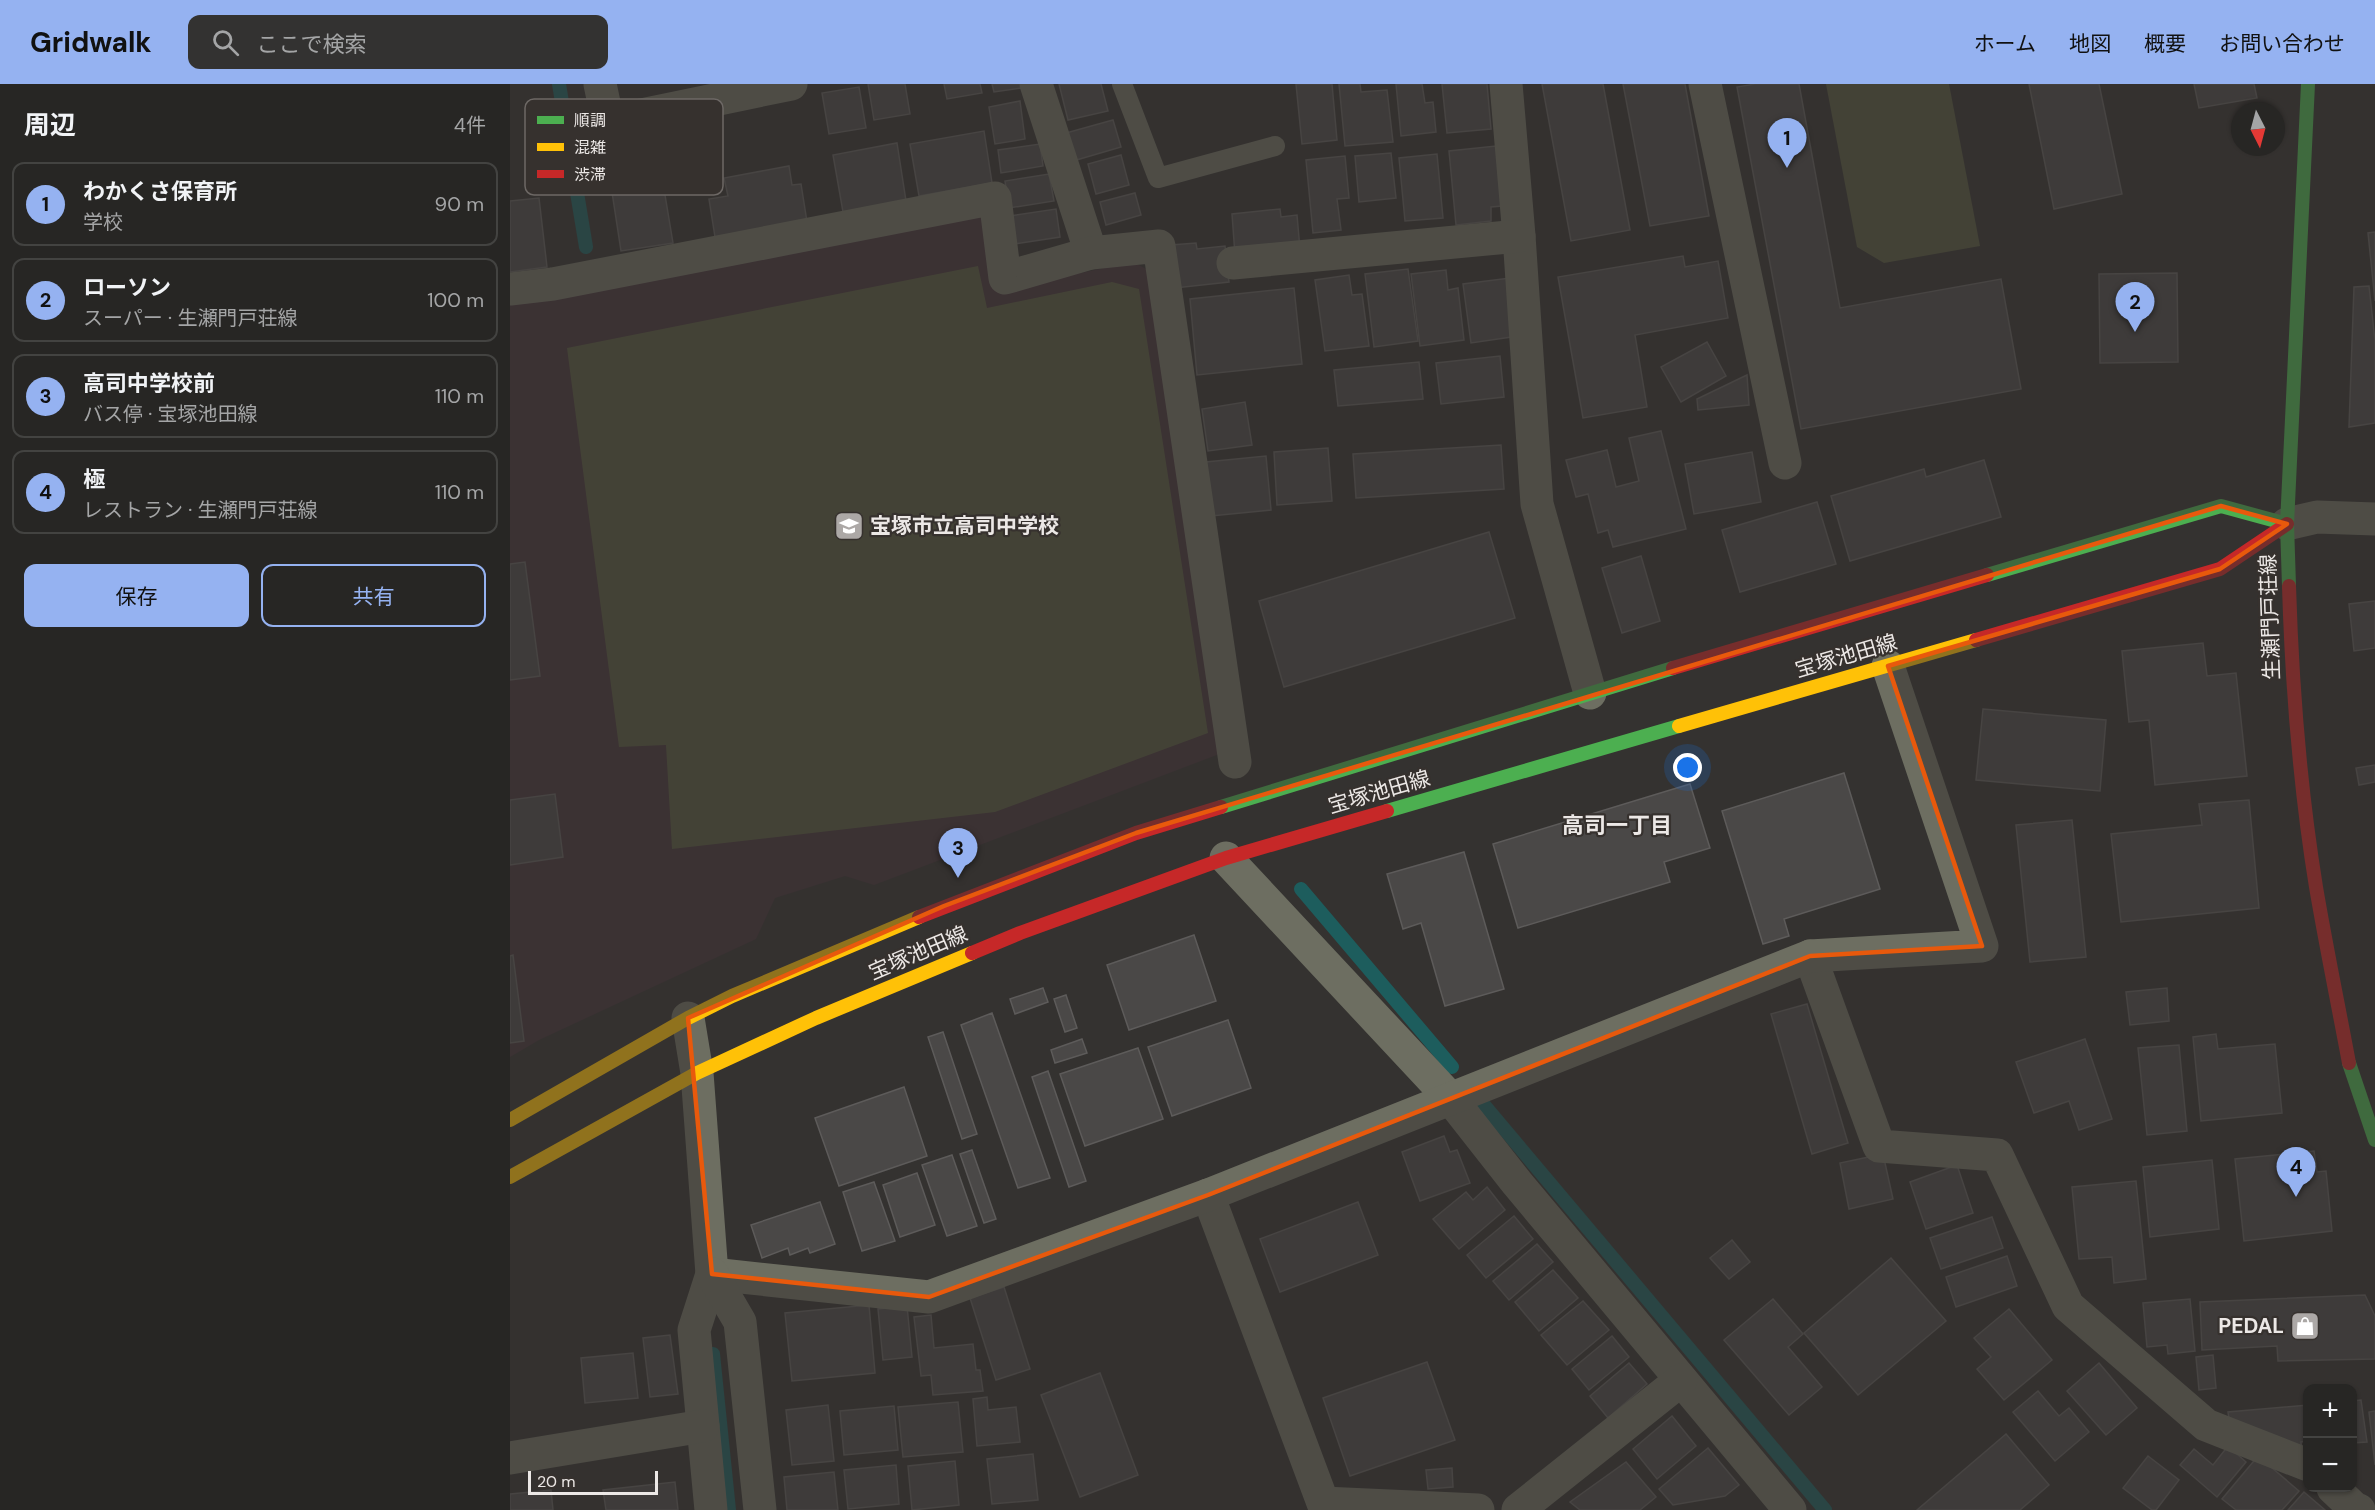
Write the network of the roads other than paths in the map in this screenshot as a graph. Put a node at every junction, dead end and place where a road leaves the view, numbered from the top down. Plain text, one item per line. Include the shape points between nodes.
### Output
1 (600, 84) edge
2 (791, 84) edge
3 (1036, 84) edge
4 (1122, 84) edge
5 (1506, 84) edge
6 (1705, 84) edge
7 (2308, 84) edge
8 (603, 99) edge
9 (719, 99) edge
10 (1275, 146) dead end
11 (1519, 236) junction
12 (1091, 253) junction
13 (1233, 263) dead end
14 (510, 289) edge
15 (1785, 463) dead end
16 (2375, 519) edge
17 (2288, 524) junction
18 (1888, 666) junction
19 (1590, 693) junction
20 (1235, 762) dead end
21 (1226, 858) junction
22 (1810, 956) junction
23 (688, 1018) junction
24 (697, 1073) junction
25 (1451, 1099) junction
26 (510, 1120) edge
27 (2375, 1140) edge
28 (510, 1178) edge
29 (1208, 1196) junction
30 (712, 1274) junction
31 (1681, 1380) junction
32 (703, 1426) junction
33 (510, 1458) edge
34 (2303, 1463) edge
35 (2337, 1492) edge
36 (711, 1510) edge
37 (760, 1510) edge
38 (1478, 1510) edge
39 (1518, 1510) edge
40 (1790, 1510) edge
41 (2359, 1510) edge

1 - 8 street
2 - 9 street
3 - 12 street
4 - 10 lane via 1158,178
5 - 11 street
6 - 15 street
7 - 17 street, 生瀬門戸荘線
11 - 13 street
11 - 19 street via 1537,504
12 - 14 street via 1005,278 994,198 553,284
12 - 20 street via 1159,246
16 - 17 street via 2317,517
17 - 18 street, 宝塚池田線 via 2220,569
17 - 19 street via 2221,506
17 - 27 street, 生瀬門戸荘線 via 2291,664 2316,886 2351,1071
18 - 21 street, 宝塚池田線
18 - 22 street via 1982,946
19 - 23 street via 1136,833 944,906
21 - 24 street, 宝塚池田線 via 1020,933 816,1018
21 - 25 street
22 - 25 street
22 - 34 street via 1879,1146 1996,1155 2068,1306 2206,1425
23 - 24 street
23 - 26 street
24 - 28 street, 宝塚池田線
24 - 30 street
25 - 29 street
25 - 31 street
29 - 30 street via 929,1297
29 - 38 street via 1323,1503
30 - 32 street via 694,1330
30 - 37 street via 741,1322
31 - 39 street
31 - 40 street
32 - 33 street
32 - 36 street
35 - 41 street

